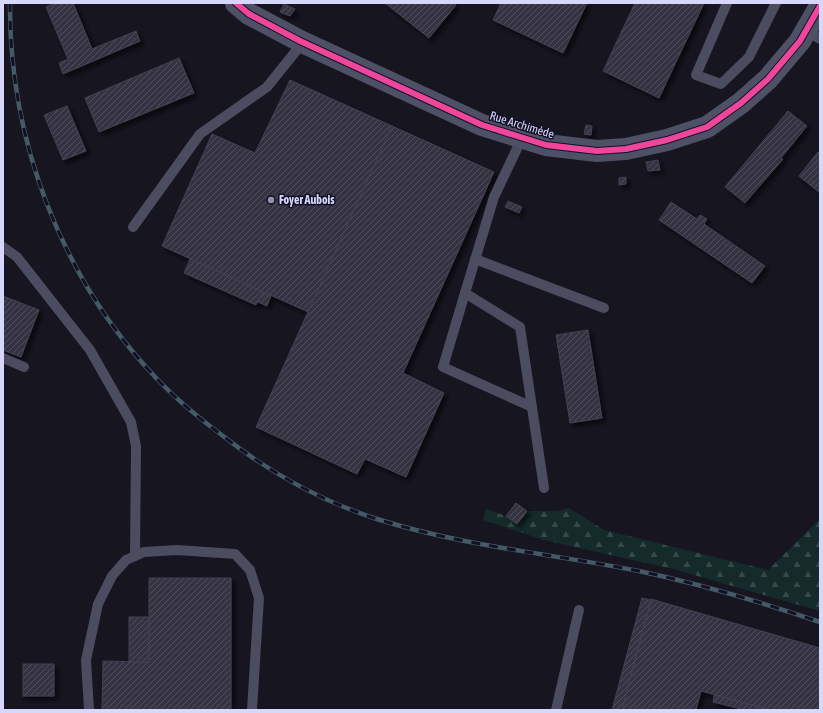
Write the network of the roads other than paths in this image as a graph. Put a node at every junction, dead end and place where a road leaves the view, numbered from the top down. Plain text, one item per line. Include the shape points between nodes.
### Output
1 (236, 3) edge
2 (727, 3) edge
3 (776, 3) edge
4 (820, 6) edge
5 (813, 35) edge
6 (300, 40) junction
7 (522, 138) junction
8 (133, 227) dead end
9 (3, 247) edge
10 (475, 259) junction
11 (465, 293) junction
12 (604, 308) dead end
13 (3, 358) edge
14 (24, 367) dead end
15 (532, 407) junction
16 (544, 488) dead end
17 (135, 556) junction
18 (579, 610) dead end
19 (89, 710) edge
20 (252, 710) edge
21 (556, 710) edge

1 - 6 street, Rue Archimède via 249,14
2 - 3 lane via 696,74 721,84 748,57
4 - 5 street, Rue Archimède
5 - 7 street, Rue Archimède via 800,41 768,79 741,104 707,127 626,149 596,151 546,145
6 - 7 street, Rue Archimède via 482,124
6 - 8 lane via 296,51 267,87 200,134
7 - 10 lane via 494,197
9 - 17 lane via 17,257 90,350 132,422 136,446
10 - 11 lane
10 - 12 lane
11 - 15 lane via 520,327
11 - 15 lane via 443,367
13 - 14 lane
15 - 16 lane
17 - 19 lane via 126,560 112,576 98,604 86,660
17 - 20 lane via 144,552 177,550 235,554 250,570 260,598
18 - 21 lane

